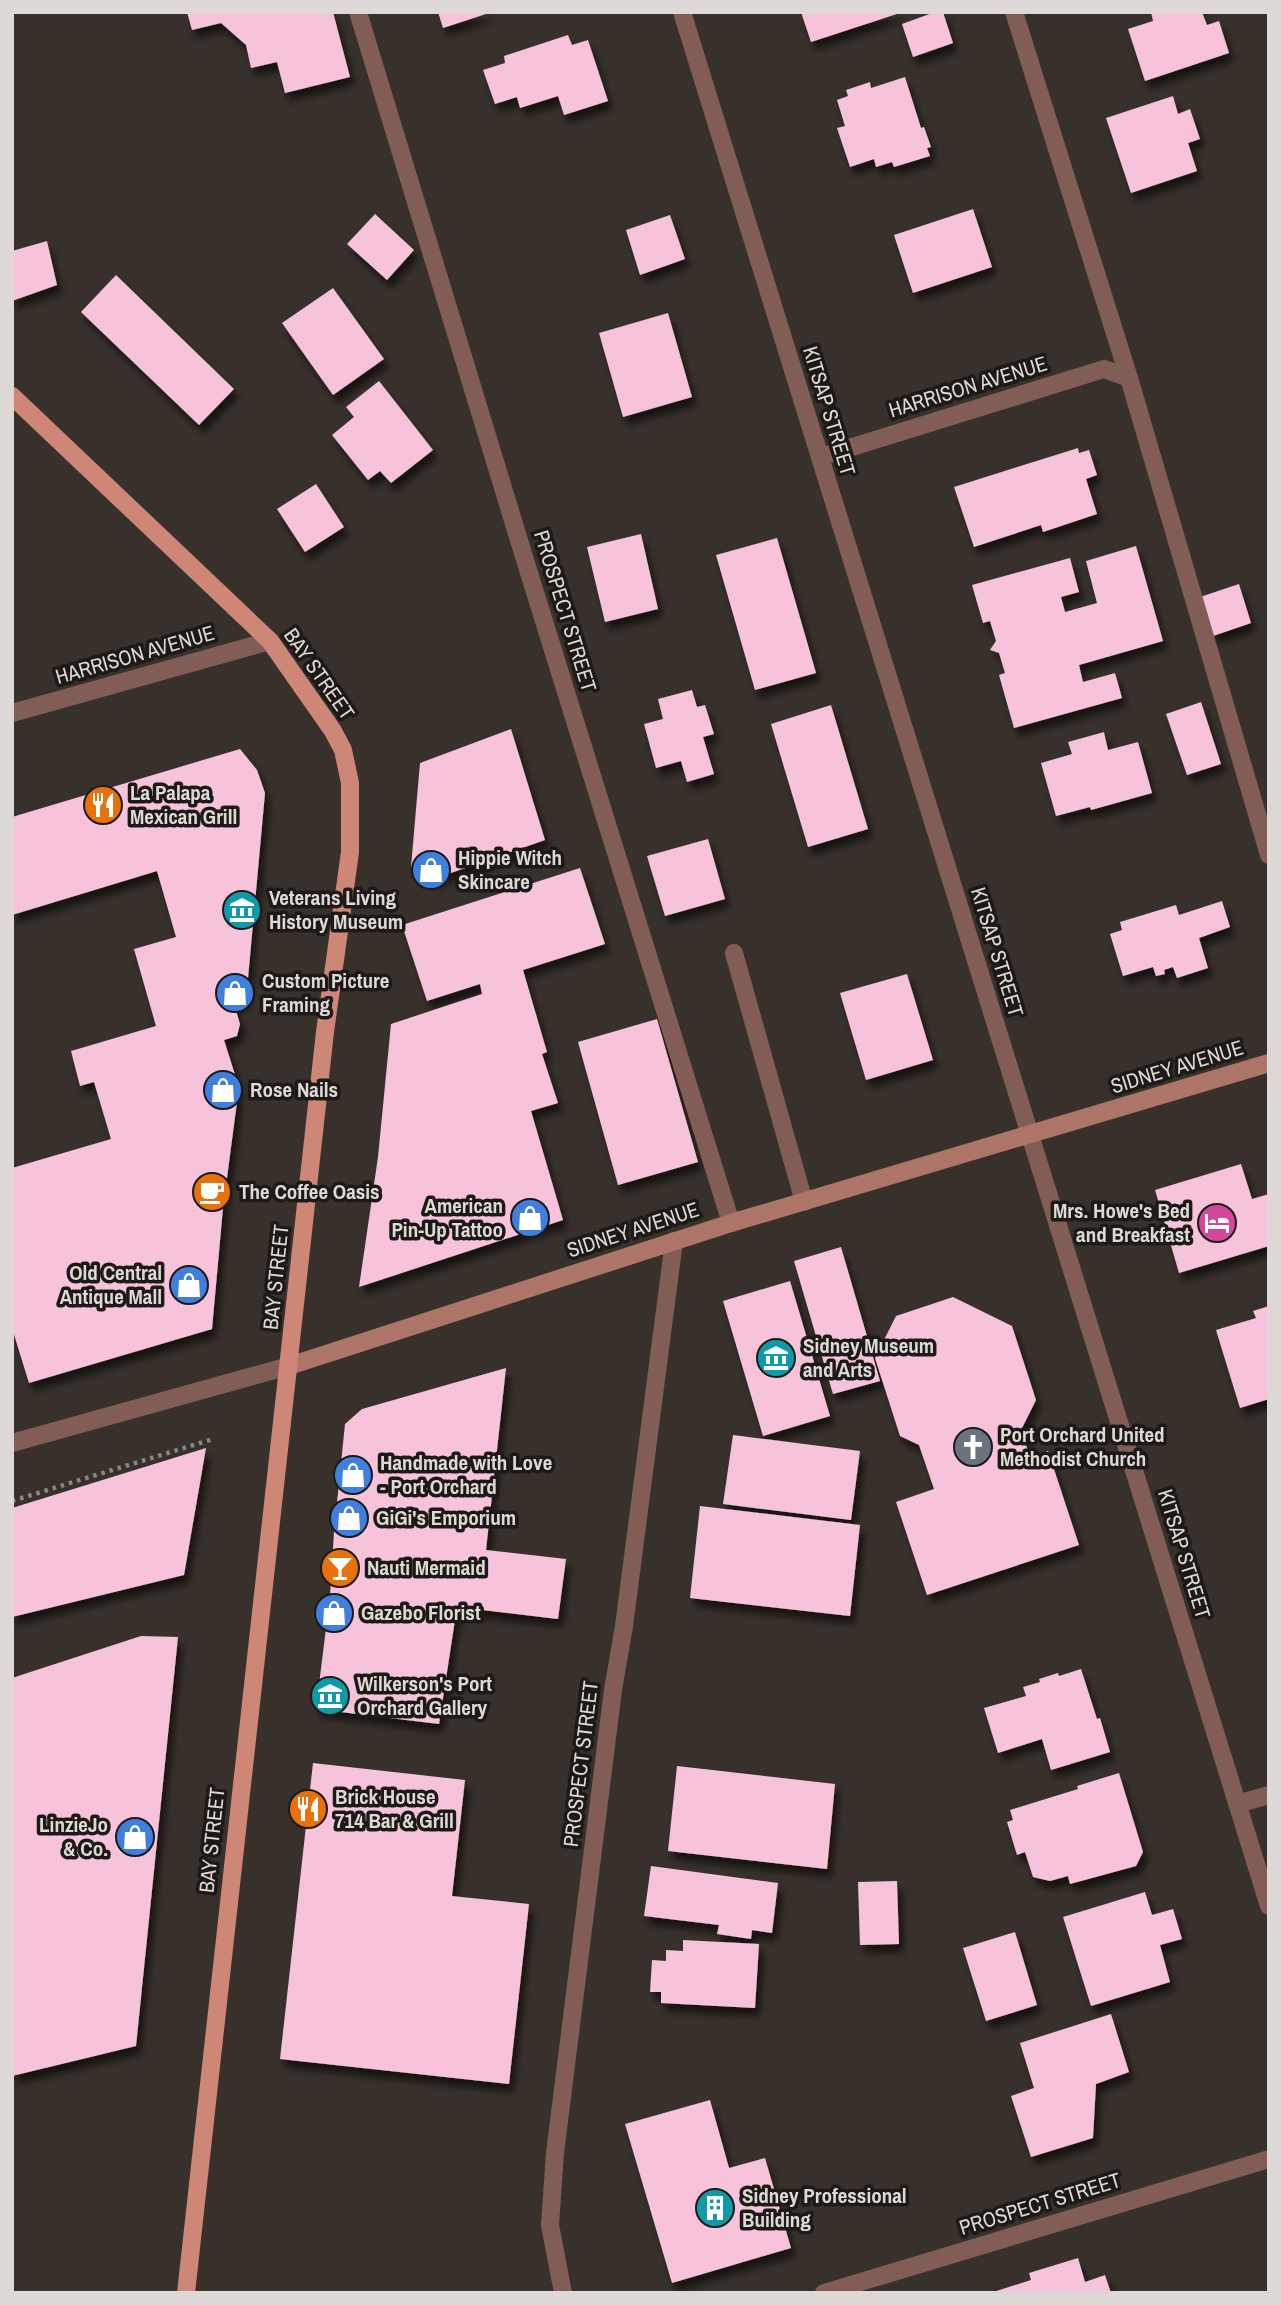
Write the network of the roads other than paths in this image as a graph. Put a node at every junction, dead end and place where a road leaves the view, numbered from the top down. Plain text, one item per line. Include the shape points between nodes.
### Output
1 (358, 12) edge
2 (682, 12) edge
3 (1014, 12) edge
4 (1129, 379) junction
5 (12, 396) edge
6 (820, 457) junction
7 (270, 641) junction
8 (12, 713) edge
9 (1269, 855) edge
10 (734, 953) dead end
11 (1269, 1063) edge
12 (1030, 1135) junction
13 (804, 1202) junction
14 (732, 1223) junction
15 (674, 1241) junction
16 (289, 1366) junction
17 (12, 1443) edge
18 (1269, 1795) edge
19 (1237, 1804) junction
20 (1269, 1906) edge
21 (1269, 2160) edge
22 (186, 2293) edge
23 (563, 2293) edge
24 (824, 2293) edge

1 - 14 street, PROSPECT STREET
2 - 6 street, KITSAP STREET
3 - 4 street
4 - 6 street, HARRISON AVENUE via 1104,369
4 - 9 street
5 - 7 main road, BAY STREET
6 - 12 street, KITSAP STREET
7 - 8 street, HARRISON AVENUE
7 - 16 main road, BAY STREET via 333,730 350,783 350,852 325,1032
10 - 13 street
11 - 12 main road, SIDNEY AVENUE
12 - 13 main road, SIDNEY AVENUE
12 - 19 street, KITSAP STREET
13 - 14 main road, SIDNEY AVENUE
14 - 15 main road, SIDNEY AVENUE
15 - 16 main road, SIDNEY AVENUE
15 - 23 street, PROSPECT STREET via 555,2154 550,2225
16 - 17 street, SIDNEY AVENUE
16 - 22 main road, BAY STREET
18 - 19 street
19 - 20 street, KITSAP STREET
21 - 24 street, PROSPECT STREET

